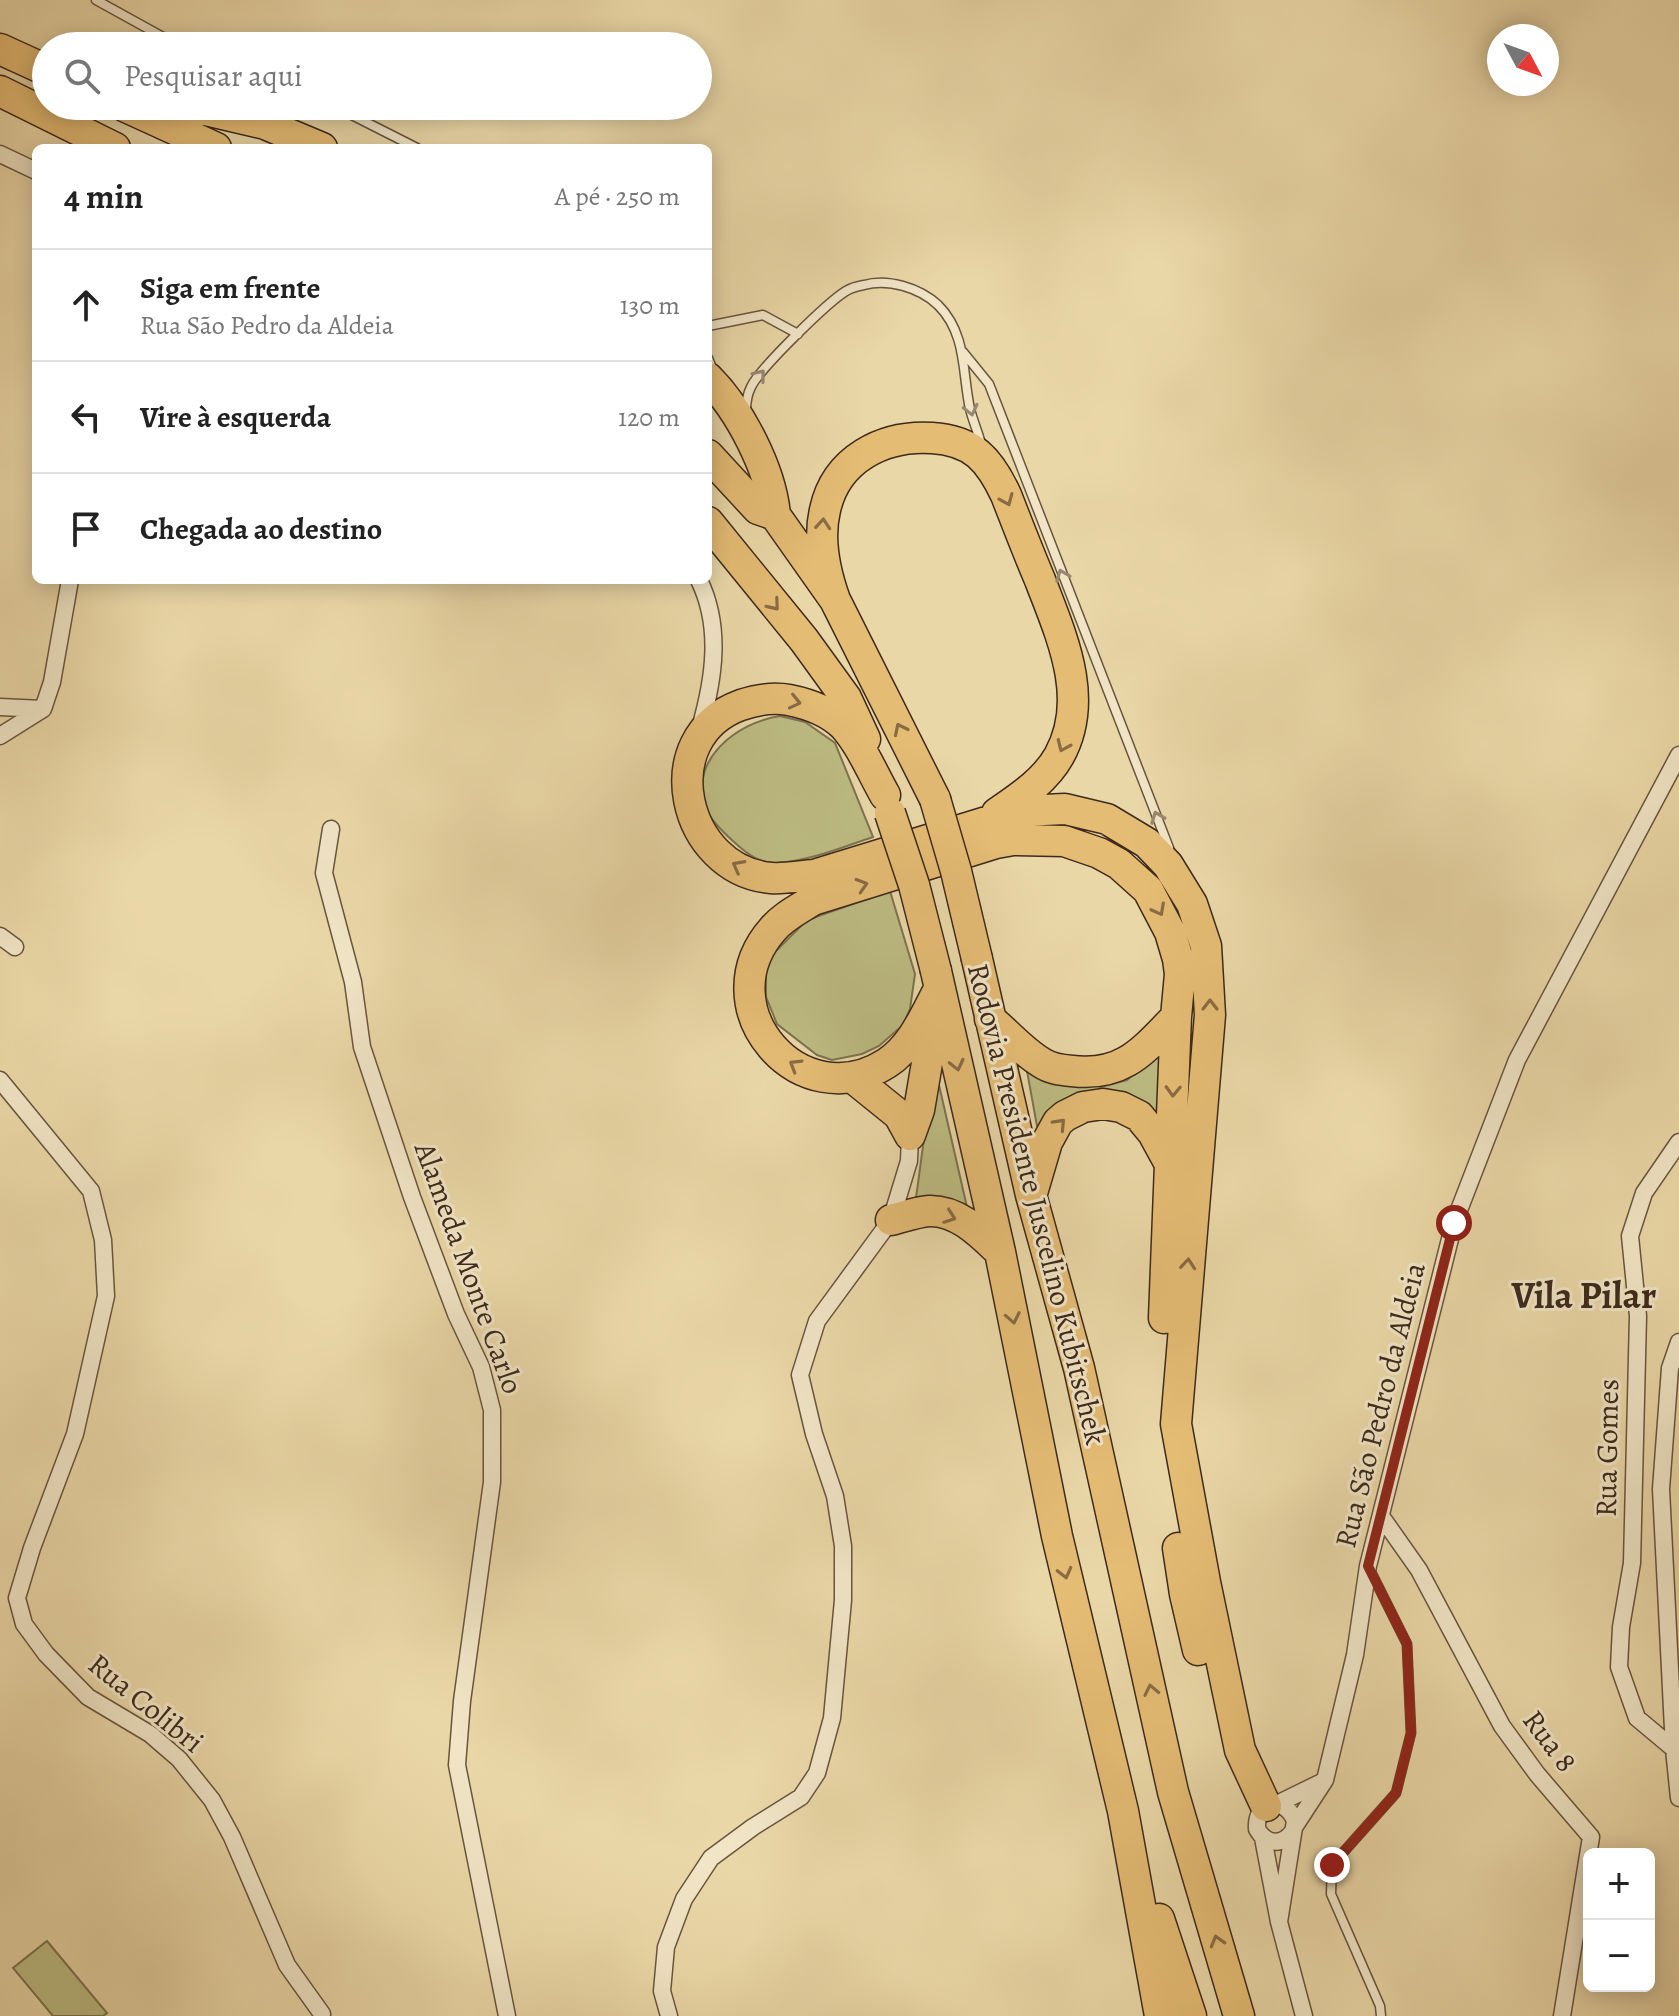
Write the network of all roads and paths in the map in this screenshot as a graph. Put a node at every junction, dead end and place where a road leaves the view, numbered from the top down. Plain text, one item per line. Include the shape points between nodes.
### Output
1 (96, 0) edge
2 (154, 32) edge
3 (6, 52) edge
4 (32, 62) edge
5 (0, 91) edge
6 (32, 107) edge
7 (59, 120) edge
8 (155, 120) edge
9 (283, 120) edge
10 (362, 120) edge
11 (107, 144) edge
12 (207, 144) edge
13 (316, 144) edge
14 (409, 144) edge
15 (0, 154) edge
16 (32, 169) edge
17 (712, 325) edge
18 (798, 334) junction
19 (963, 352) junction
20 (714, 383) edge
21 (746, 427) junction
22 (712, 459) edge
23 (988, 466) junction
24 (775, 515) junction
25 (712, 527) edge
26 (69, 584) edge
27 (701, 584) edge
28 (835, 600) junction
29 (0, 707) edge
30 (43, 709) junction
31 (0, 736) edge
32 (697, 741) junction
33 (1679, 755) edge
34 (888, 804) junction
35 (984, 821) junction
36 (331, 829) dead end
37 (1185, 890) junction
38 (0, 936) edge
39 (15, 947) dead end
40 (938, 980) junction
41 (1176, 1017) junction
42 (990, 1019) junction
43 (852, 1077) junction
44 (0, 1080) edge
45 (910, 1135) junction
46 (1679, 1142) edge
47 (1170, 1164) junction
48 (1031, 1195) junction
49 (891, 1220) junction
50 (1000, 1252) junction
51 (1679, 1342) edge
52 (1381, 1516) junction
53 (1368, 1566) junction
54 (1674, 1749) junction
55 (1325, 1780) junction
56 (1679, 1798) edge
57 (1123, 1811) junction
58 (1266, 1819) junction
59 (1294, 1828) junction
60 (1279, 1922) junction
61 (322, 2014) dead end
62 (507, 2016) edge
63 (669, 2016) edge
64 (1160, 2016) edge
65 (1191, 2016) edge
66 (1239, 2016) edge
67 (1304, 2016) edge
68 (1381, 2016) edge
69 (1562, 2016) edge

1 - 2 lane
3 - 4 highway
5 - 6 highway
7 - 11 highway
8 - 12 highway
9 - 13 highway
10 - 14 lane
15 - 16 street
17 - 18 lane via 763,315
18 - 19 lane via 846,291 887,282 936,303 950,320
21 -> 18 lane via 752,385
19 -> 23 lane via 970,408
37 -> 19 lane via 989,384
20 - 21 highway
21 - 24 highway via 773,495
22 - 24 highway, Rodovia Presidente Juscelino Kubitschek via 758,509
28 -> 23 highway via 823,548 824,511 839,477 857,458 880,444 938,438 964,446
23 -> 35 highway via 1006,495 1060,632 1073,702 1071,729 1051,769 1028,792
24 - 28 highway, Rodovia Presidente Juscelino Kubitschek
25 -> 34 highway, Rodovia Presidente Juscelino Kubitschek via 846,698
26 - 30 street
27 - 32 street via 715,634
42 -> 28 highway, Rodovia Presidente Juscelino Kubitschek, bridge via 935,799
29 - 30 street
30 - 31 street
32 -> 34 highway via 713,721 750,702 782,699 810,705 844,727
35 -> 32 highway via 814,875 754,874 724,858 697,828 687,773
33 - 52 street, Rua São Pedro da Aldeia via 1517,1060 1454,1223
34 - 40 highway, Rodovia Presidente Juscelino Kubitschek, bridge
35 - 37 highway via 1037,809 1092,814 1147,843
36 - 62 street, Alameda Monte Carlo via 324,873 353,982 362,1047 412,1197 481,1367 492,1410 492,1482 457,1765
58 -> 37 highway via 1240,1750 1176,1424 1210,1015 1206,946
38 - 39 street
40 - 43 highway via 916,1033 903,1049 887,1063
40 - 45 highway via 919,1110
40 -> 50 highway, Rodovia Presidente Juscelino Kubitschek
41 - 42 highway via 1136,1057 1095,1072 1043,1064
43 -> 41 highway via 810,1074 776,1051 762,1033 748,987 767,936 813,900 1004,842 1064,841 1099,853 1133,874 1148,890 1170,932 1180,974
41 -> 47 highway
42 - 48 highway, Rodovia Presidente Juscelino Kubitschek
43 - 45 highway via 899,1115
44 - 61 street, Rua Colibri via 91,1191 103,1240 106,1296 75,1434 17,1598 24,1624 88,1697 150,1734 179,1759 212,1800 287,1965
45 - 49 street via 909,1161
46 - 54 street, Rua Gomes via 1644,1193 1630,1236 1638,1316 1632,1563 1619,1667 1637,1718
48 -> 47 highway via 1051,1132 1065,1116 1092,1105 1114,1105 1139,1116
47 - 58 highway via 1160,1425 1185,1594 1224,1759
66 -> 48 highway, Rodovia Presidente Juscelino Kubitschek via 1173,1792 1079,1368
49 -> 50 highway via 941,1213 976,1230
49 - 63 street via 817,1321 800,1375 835,1496 843,1546 832,1718 817,1773 801,1797 711,1858 684,1899 666,1947 662,1991
50 -> 57 highway, Rodovia Presidente Juscelino Kubitschek via 1057,1536
51 - 54 street via 1670,1368 1661,1489
52 - 53 street, Rua São Pedro da Aldeia
52 - 69 street, Rua 8 via 1419,1570 1502,1726 1591,1837
53 - 55 street, Rua São Pedro da Aldeia via 1355,1655
53 - 68 lane via 1407,1644 1411,1733 1396,1793 1332,1865 1331,1894
54 - 56 street
55 - 58 street
55 - 59 street, Rua São Pedro da Aldeia
57 - 64 highway
57 - 65 highway
58 - 59 street via 1288,1808
58 - 59 street via 1271,1842 1288,1838
58 - 60 street
59 - 60 street
60 - 67 street

